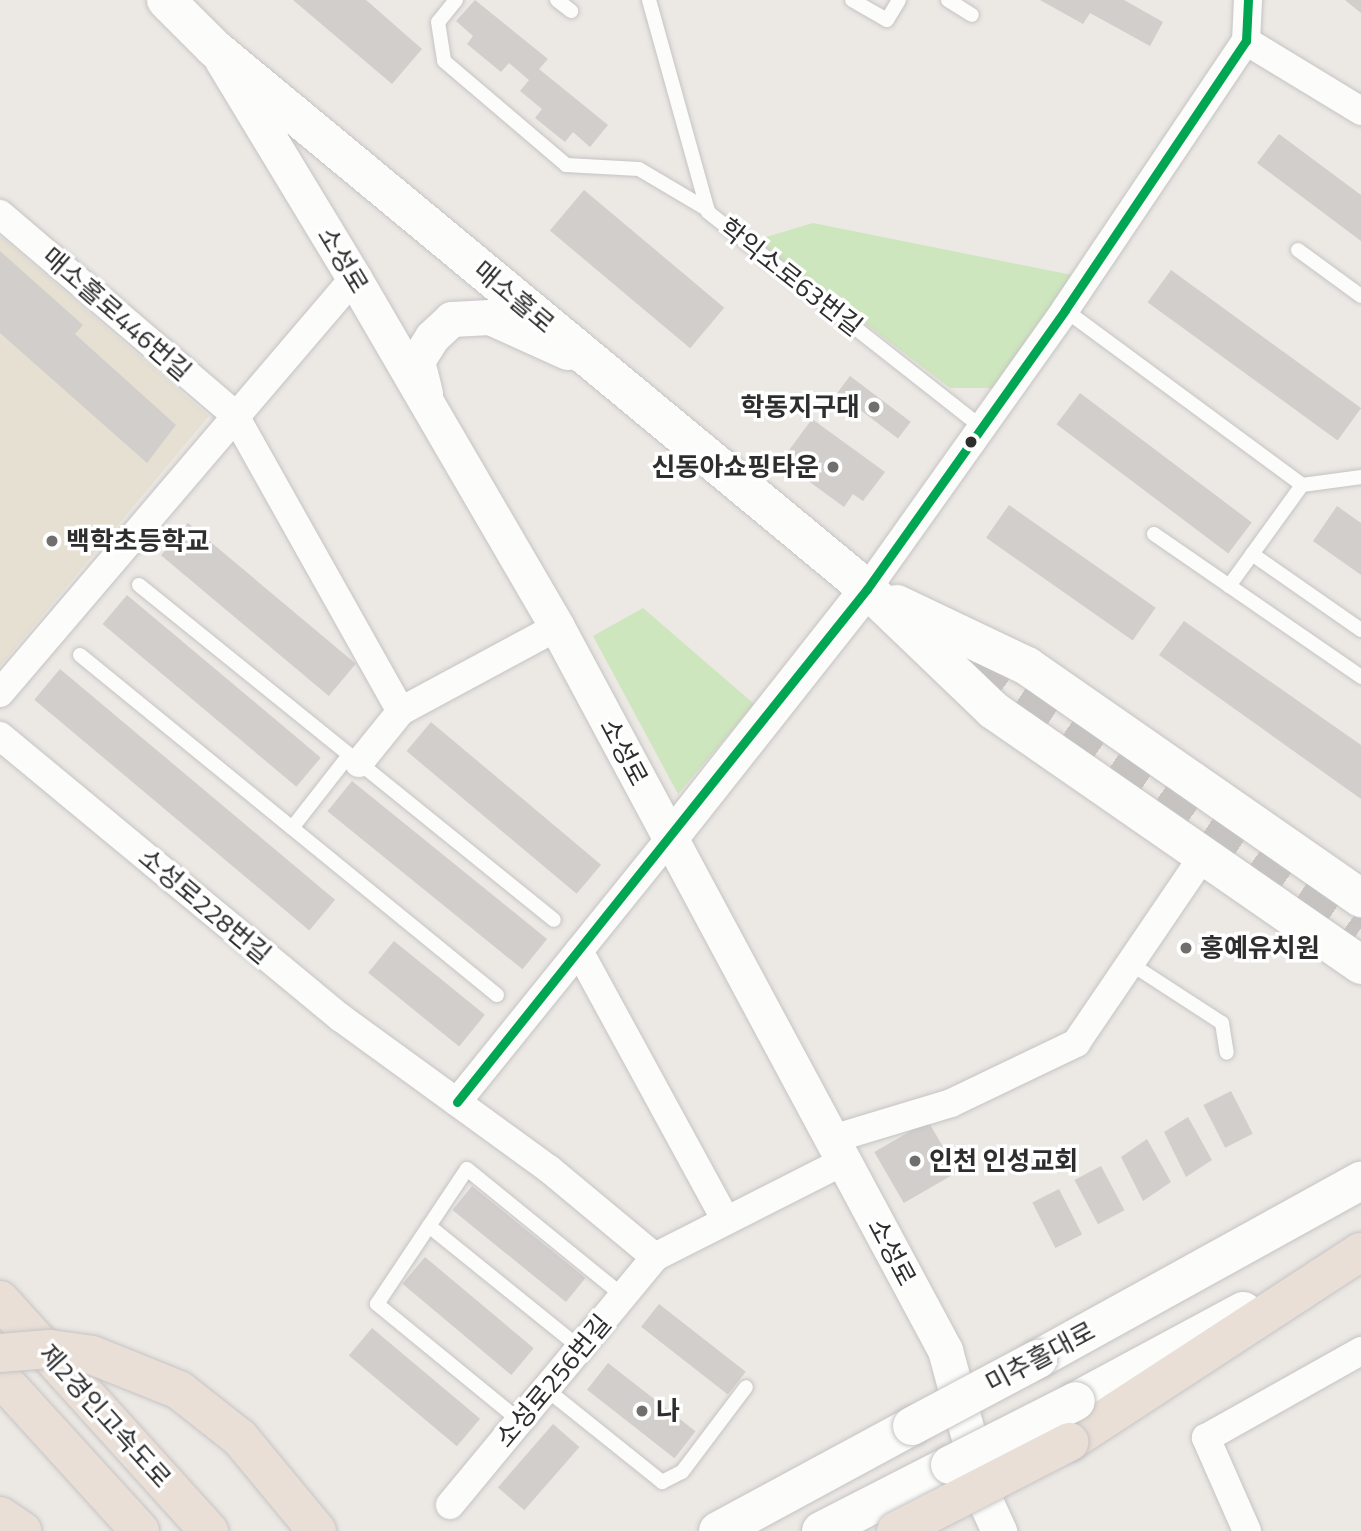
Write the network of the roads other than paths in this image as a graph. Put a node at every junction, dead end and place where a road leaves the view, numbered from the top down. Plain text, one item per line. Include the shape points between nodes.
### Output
1 (166, 0) edge
2 (193, 0) edge
3 (456, 0) edge
4 (558, 0) edge
5 (649, 0) edge
6 (852, 0) edge
7 (899, 0) edge
8 (948, 0) edge
9 (1248, 0) edge
10 (571, 11) dead end
11 (972, 15) dead end
12 (1246, 41) junction
13 (214, 48) junction
14 (1361, 111) edge
15 (708, 210) junction
16 (0, 214) edge
17 (1298, 250) dead end
18 (354, 278) junction
19 (1361, 296) edge
20 (1065, 310) junction
21 (603, 370) junction
22 (429, 406) junction
23 (234, 414) junction
24 (980, 426) junction
25 (1361, 477) edge
26 (1302, 485) junction
27 (1154, 534) dead end
28 (1252, 554) junction
29 (138, 585) dead end
30 (1229, 586) junction
31 (867, 589) junction
32 (557, 627) junction
33 (1361, 630) edge
34 (80, 655) dead end
35 (1361, 677) edge
36 (0, 693) edge
37 (401, 712) junction
38 (0, 736) edge
39 (354, 759) junction
40 (292, 828) junction
41 (670, 838) junction
42 (1203, 856) junction
43 (1361, 898) edge
44 (554, 920) dead end
45 (579, 951) junction
46 (1128, 962) junction
47 (1359, 964) edge
48 (497, 995) dead end
49 (1227, 1054) dead end
50 (457, 1102) junction
51 (838, 1150) junction
52 (1361, 1181) edge
53 (726, 1221) junction
54 (429, 1226) junction
55 (1361, 1250) edge
56 (655, 1257) junction
57 (624, 1296) junction
58 (0, 1300) edge
59 (580, 1348) junction
60 (1361, 1351) edge
61 (0, 1353) edge
62 (0, 1377) edge
63 (746, 1387) dead end
64 (546, 1389) junction
65 (520, 1421) junction
66 (450, 1505) dead end
67 (0, 1516) edge
68 (22, 1531) edge
69 (140, 1531) edge
70 (209, 1531) edge
71 (317, 1531) edge
72 (718, 1531) edge
73 (821, 1531) edge
74 (896, 1531) edge
75 (999, 1531) edge
76 (1247, 1531) edge

1 - 13 main road, 매소홀로
2 - 13 main road, 소성로
3 - 15 lane via 438,22 444,61 566,165 639,169
4 - 10 lane
5 - 15 lane, 학익소로63번길
6 - 7 lane via 887,20
8 - 11 lane
9 - 12 street
12 - 14 street
12 - 20 street
13 - 18 street, 소성로
13 - 21 main road, 매소홀로
15 - 24 lane, 학익소로63번길
16 - 23 street, 매소홀로446번길
17 - 19 lane
18 - 22 street, 소성로
18 - 23 street
20 - 24 street
20 - 26 lane
21 - 22 street via 490,317 451,319 417,361
21 - 31 main road, 매소홀로
22 - 32 street, 소성로
23 - 36 street
23 - 37 street
24 - 31 street
25 - 26 lane
26 - 28 lane
27 - 30 lane
28 - 30 lane
28 - 33 lane
29 - 39 lane
30 - 35 lane
31 - 41 street
31 - 42 main road via 993,710
31 - 43 main road via 1027,666
32 - 37 street
32 - 41 street, 소성로
34 - 40 lane
37 - 39 street
38 - 50 street, 소성로228번길 via 341,1017
39 - 40 lane
39 - 44 lane
40 - 48 lane
41 - 45 street
41 - 51 street, 소성로
42 - 46 street, 소성로256번길
42 - 47 main road
45 - 50 street
45 - 53 street
46 - 49 lane via 1222,1023
46 - 51 street, 소성로256번길 via 1076,1043
50 - 56 street via 550,1169
51 - 53 street, 소성로256번길
51 - 75 street, 소성로 via 945,1350 987,1505
52 - 72 main road, 미추홀대로, bridge
53 - 56 street, 소성로256번길
54 - 57 lane via 467,1169
54 - 59 lane
54 - 65 lane via 377,1304
55 - 73 main road, 미추홀대로, bridge
55 - 74 highway, bridge via 1069,1441
56 - 57 street, 소성로256번길
57 - 59 street, 소성로256번길
58 - 70 highway, 제2경인고속도로
59 - 64 street, 소성로256번길
60 - 76 street via 1206,1438
61 - 71 highway, bridge via 50,1349 92,1355 179,1390 240,1438
62 - 69 highway, 제2경인고속도로
63 - 64 lane via 682,1472 662,1482
64 - 65 street, 소성로256번길
65 - 66 street, 소성로256번길
67 - 68 highway

